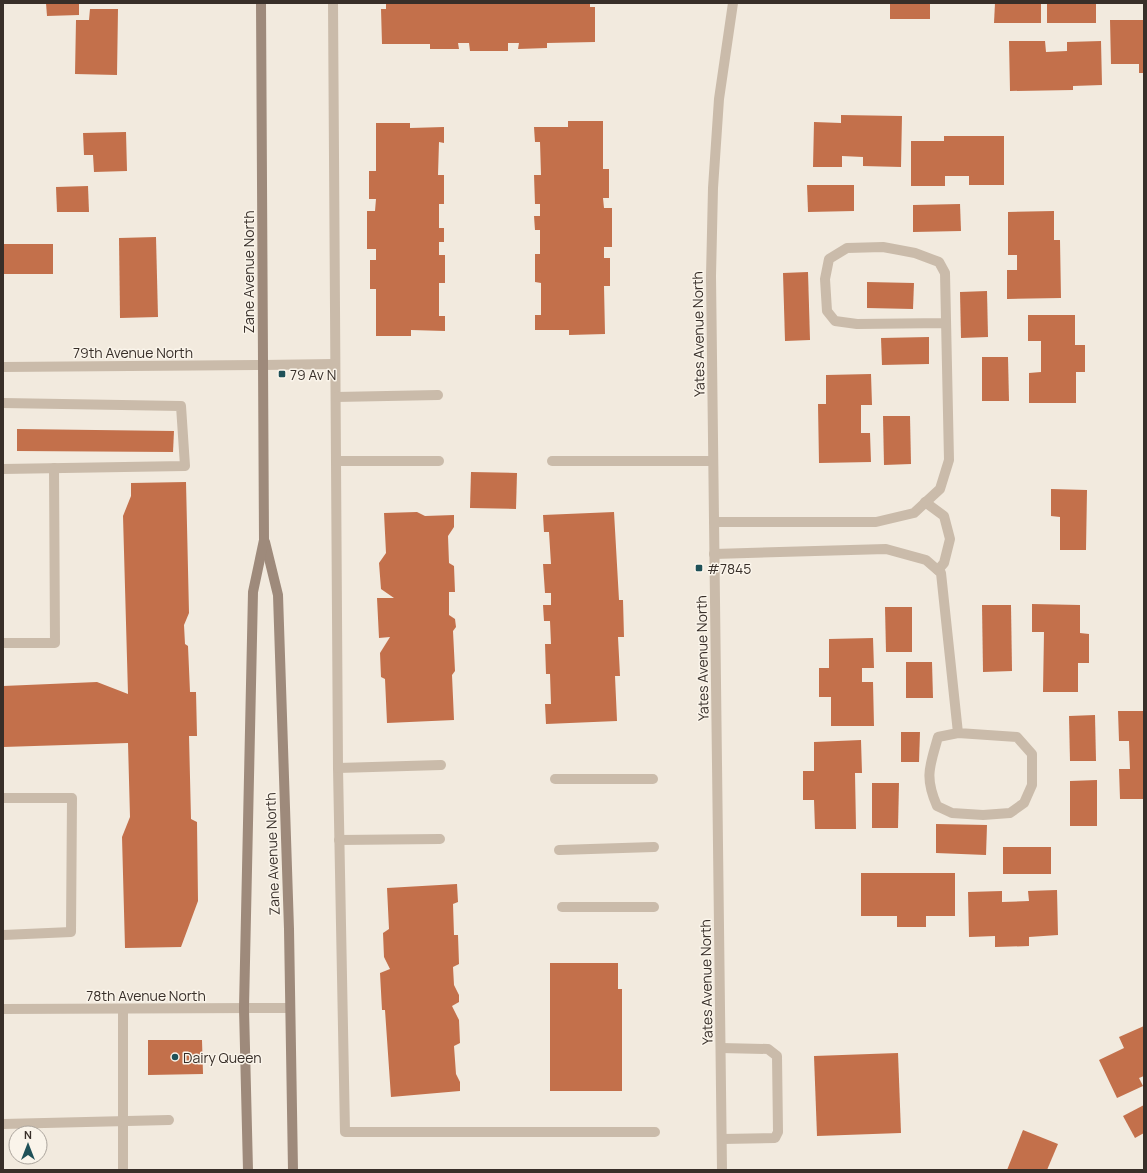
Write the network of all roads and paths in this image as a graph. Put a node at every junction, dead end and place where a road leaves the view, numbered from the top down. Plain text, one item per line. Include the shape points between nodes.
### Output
1 (261, 3) edge
2 (333, 3) edge
3 (733, 3) edge
4 (946, 323) junction
5 (334, 364) junction
6 (263, 365) junction
7 (3, 367) edge
8 (438, 395) dead end
9 (336, 397) junction
10 (3, 403) edge
11 (336, 461) junction
12 (439, 461) dead end
13 (552, 461) dead end
14 (713, 461) junction
15 (54, 468) junction
16 (3, 469) edge
17 (925, 502) junction
18 (714, 522) junction
19 (264, 540) junction
20 (714, 554) junction
21 (938, 570) junction
22 (3, 643) edge
23 (958, 733) junction
24 (441, 765) dead end
25 (338, 768) junction
26 (554, 779) dead end
27 (653, 779) dead end
28 (3, 798) edge
29 (440, 839) dead end
30 (339, 840) junction
31 (654, 847) dead end
32 (559, 850) dead end
33 (562, 907) dead end
34 (654, 907) dead end
35 (3, 935) edge
36 (244, 1008) junction
37 (289, 1008) junction
38 (3, 1009) edge
39 (123, 1009) junction
40 (721, 1048) junction
41 (169, 1120) dead end
42 (123, 1121) junction
43 (3, 1124) edge
44 (656, 1132) dead end
45 (722, 1139) junction
46 (123, 1170) edge
47 (248, 1170) edge
48 (292, 1170) edge
49 (722, 1170) edge

1 - 6 main road, Zane Avenue North
2 - 5 street
3 - 14 street, Yates Avenue North via 719,99 713,188
4 - 4 street via 945,273 939,262 915,253 883,247 847,248 829,259 825,279 827,311 836,321 857,324
4 - 17 street via 949,460 940,489
5 - 6 street, 79th Avenue North
5 - 9 street
6 - 7 street, 79th Avenue North
6 - 19 main road, Zane Avenue North
8 - 9 street
9 - 11 street
10 - 15 street via 181,406 184,466
11 - 12 street
11 - 25 street
13 - 14 street
14 - 18 street, Yates Avenue North
15 - 16 street
15 - 22 street via 55,643
17 - 18 street via 914,513 876,522
17 - 21 street via 944,516 950,539 944,563
18 - 20 street, Yates Avenue North
19 - 36 main road, Zane Avenue North via 253,592
19 - 37 main road, Zane Avenue North via 278,595
20 - 21 street via 886,549 926,560
20 - 40 street, Yates Avenue North
21 - 23 street via 941,573
23 - 23 street via 938,737 929,768 929,788 937,806 952,813 982,815 1010,813 1024,803 1032,786 1032,754 1017,738
24 - 25 street
25 - 30 street
26 - 27 street
28 - 35 street via 72,798 71,932
29 - 30 street
30 - 44 street via 345,1132
31 - 32 street
33 - 34 street
36 - 37 street, 78th Avenue North
36 - 39 street, 78th Avenue North
36 - 47 main road, Zane Avenue North
37 - 48 main road, Zane Avenue North
38 - 39 street, 78th Avenue North
39 - 42 street
40 - 45 street, Yates Avenue North
40 - 45 street via 768,1048 777,1056 778,1132 775,1138
41 - 42 street
42 - 43 street
42 - 46 street
45 - 49 street, Yates Avenue North

